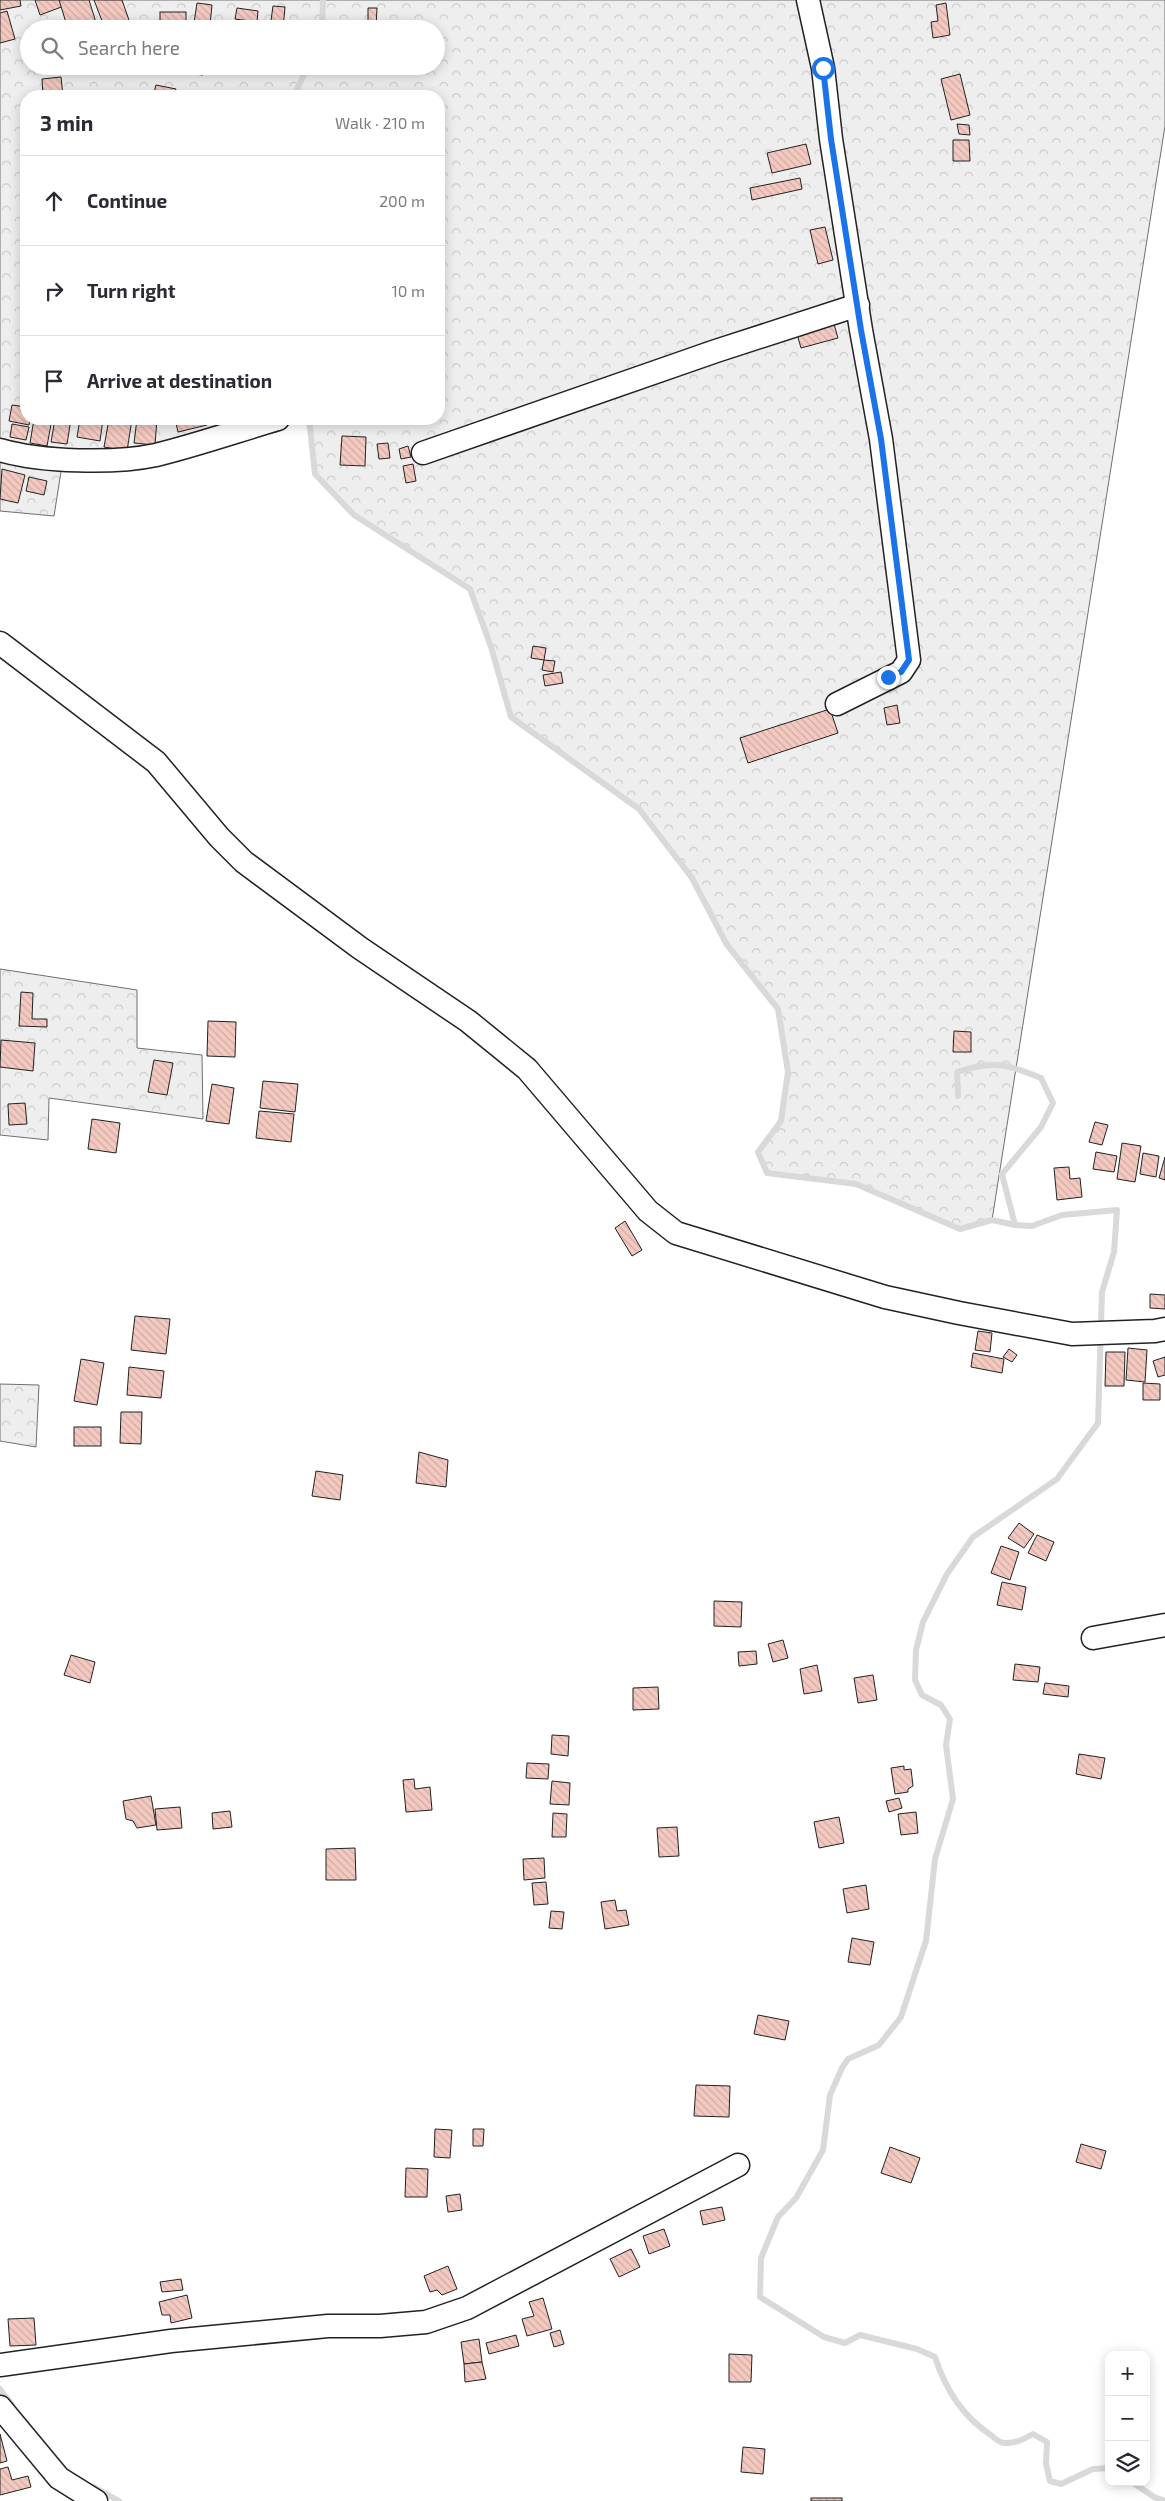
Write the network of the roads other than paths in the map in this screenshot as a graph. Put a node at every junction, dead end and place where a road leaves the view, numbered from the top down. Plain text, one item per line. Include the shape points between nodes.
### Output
1 (808, 0) edge
2 (858, 305) junction
3 (258, 425) edge
4 (0, 450) edge
5 (423, 454) dead end
6 (0, 643) edge
7 (837, 704) dead end
8 (1165, 1328) edge
9 (1165, 1625) edge
10 (1093, 1638) dead end
11 (738, 2165) dead end
12 (0, 2365) edge
13 (0, 2407) edge
14 (96, 2501) edge

1 - 2 street via 823,68
2 - 5 street
2 - 7 street via 881,439 909,660 901,672
3 - 4 street via 156,455 122,460 63,459
6 - 8 street via 156,762 244,862 360,948 468,1021 527,1069 648,1210 676,1232 885,1296 959,1313 1072,1334 1145,1332
9 - 10 street
11 - 12 street via 467,2308 426,2322 328,2326 191,2339
13 - 14 street via 59,2478

